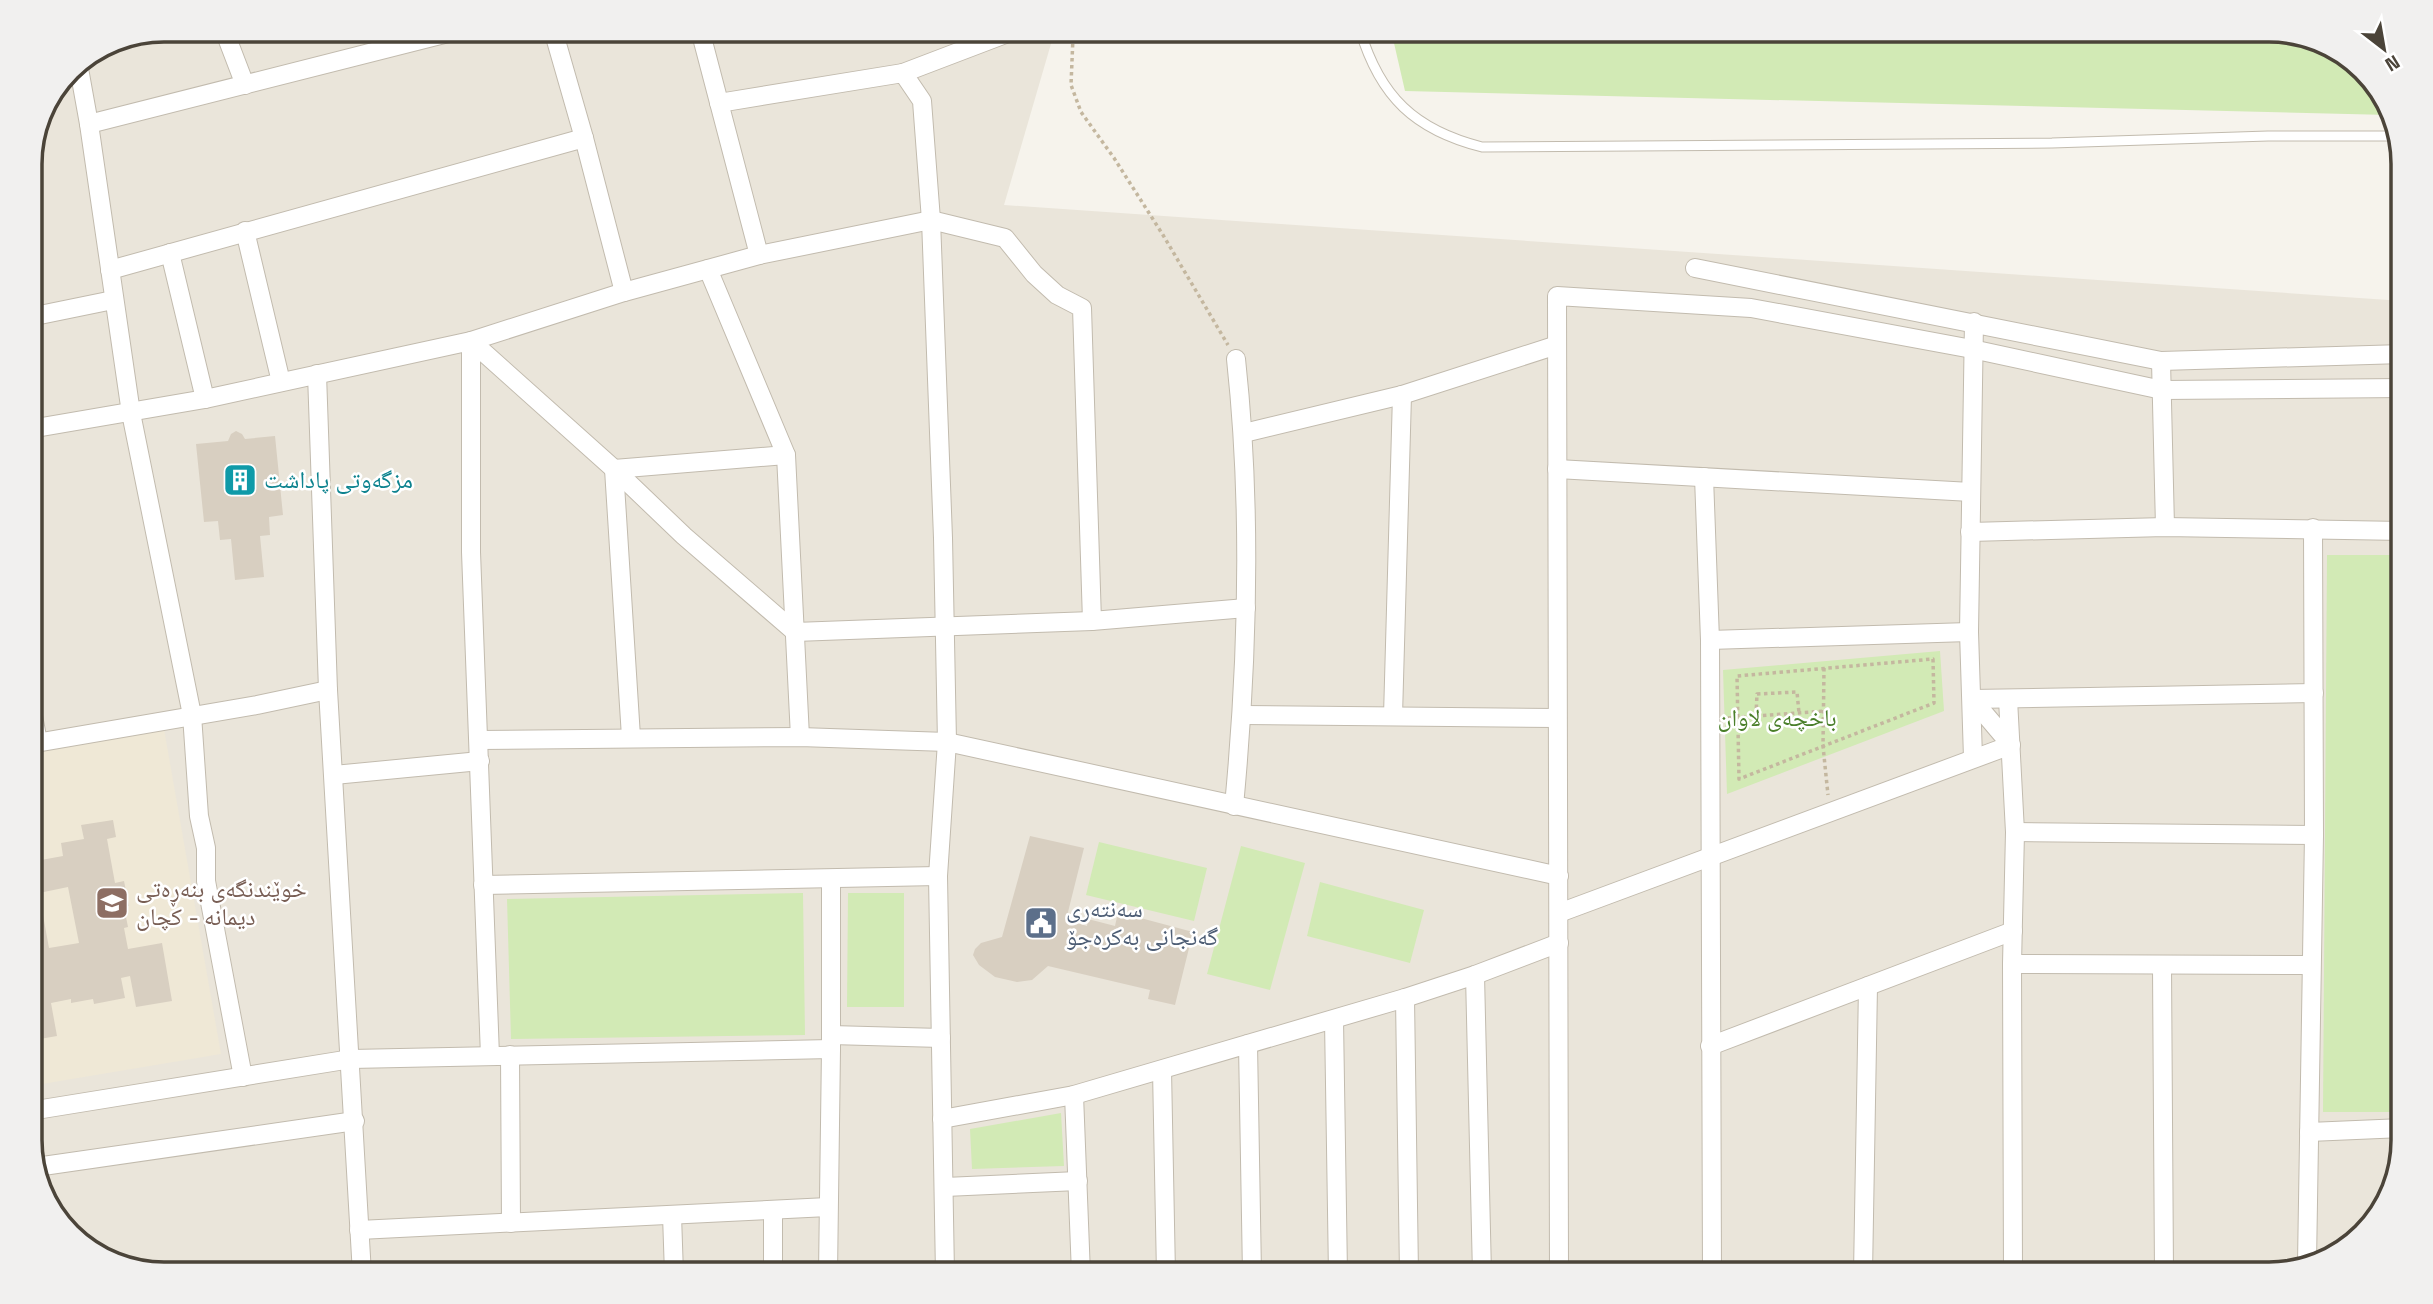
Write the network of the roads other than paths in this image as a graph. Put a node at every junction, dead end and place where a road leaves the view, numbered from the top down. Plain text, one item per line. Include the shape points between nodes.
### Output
1 (229, 42) edge
2 (413, 42) edge
3 (556, 42) edge
4 (703, 42) edge
5 (984, 42) edge
6 (1365, 42) edge
7 (903, 73) junction
8 (80, 77) edge
9 (245, 85) junction
10 (719, 103) junction
11 (89, 124) junction
12 (2388, 136) edge
13 (584, 138) junction
14 (931, 220) junction
15 (245, 231) junction
16 (170, 253) junction
17 (759, 255) junction
18 (1695, 268) dead end
19 (708, 269) junction
20 (110, 270) junction
21 (624, 292) junction
22 (113, 300) junction
23 (42, 315) edge
24 (1974, 322) junction
25 (471, 341) junction
26 (1557, 345) junction
27 (1972, 349) junction
28 (2391, 355) edge
29 (1236, 359) road end
30 (2161, 361) junction
31 (317, 374) junction
32 (281, 382) junction
33 (2391, 388) edge
34 (2161, 390) junction
35 (1402, 395) junction
36 (205, 399) junction
37 (131, 413) junction
38 (42, 427) edge
39 (1244, 433) junction
40 (786, 455) junction
41 (614, 468) junction
42 (1558, 469) junction
43 (1704, 477) junction
44 (1971, 492) junction
45 (2165, 527) junction
46 (2313, 528) junction
47 (2391, 531) edge
48 (1970, 532) junction
49 (1246, 608) junction
50 (1092, 621) junction
51 (946, 626) junction
52 (796, 632) junction
53 (1969, 632) junction
54 (1710, 640) junction
55 (328, 690) junction
56 (2314, 693) junction
57 (1972, 699) junction
58 (2008, 699) junction
59 (192, 715) junction
60 (1243, 715) junction
61 (1393, 716) junction
62 (1557, 718) junction
63 (1993, 724) junction
64 (631, 737) junction
65 (800, 737) junction
66 (479, 740) junction
67 (42, 742) edge
68 (947, 742) junction
69 (2011, 745) junction
70 (1973, 758) junction
71 (480, 761) junction
72 (334, 775) junction
73 (1234, 806) junction
74 (2015, 832) junction
75 (2314, 835) junction
76 (1710, 857) junction
77 (938, 876) junction
78 (1559, 876) junction
79 (831, 878) junction
80 (483, 885) junction
81 (1559, 913) junction
82 (2013, 931) junction
83 (1559, 943) junction
84 (2012, 964) junction
85 (2311, 965) junction
86 (2162, 966) junction
87 (1475, 975) junction
88 (1868, 986) junction
89 (1405, 999) junction
90 (1334, 1020) junction
91 (941, 1038) junction
92 (831, 1042) junction
93 (1248, 1044) junction
94 (1710, 1046) junction
95 (510, 1055) junction
96 (490, 1056) junction
97 (351, 1059) junction
98 (1162, 1070) junction
99 (243, 1077) junction
100 (1074, 1095) junction
101 (42, 1109) edge
102 (942, 1119) junction
103 (355, 1121) junction
104 (2391, 1129) edge
105 (2309, 1132) junction
106 (44, 1166) edge
107 (1078, 1181) junction
108 (945, 1187) junction
109 (828, 1208) junction
110 (773, 1210) junction
111 (672, 1215) junction
112 (511, 1223) junction
113 (359, 1230) junction
114 (2307, 1256) edge
115 (361, 1262) edge
116 (674, 1262) edge
117 (773, 1262) edge
118 (828, 1262) edge
119 (945, 1262) edge
120 (1081, 1262) edge
121 (1166, 1262) edge
122 (1252, 1262) edge
123 (1338, 1262) edge
124 (1409, 1262) edge
125 (1482, 1262) edge
126 (1559, 1262) edge
127 (1712, 1262) edge
128 (1863, 1262) edge
129 (2013, 1262) edge
130 (2164, 1262) edge

1 - 9 street
2 - 9 street
3 - 13 street
4 - 10 street
5 - 7 street
6 - 12 lane via 1377,75 1408,113 1430,129 1482,147
7 - 10 street
7 - 14 street via 922,101
8 - 11 street
9 - 11 street
10 - 17 street
11 - 20 street
13 - 15 street
13 - 21 street
14 - 17 street
14 - 50 street via 1005,238 1049,288 1082,308
14 - 51 street
15 - 16 street
15 - 32 street
16 - 20 street
16 - 36 street
17 - 19 street
18 - 24 street
19 - 21 street
19 - 40 street
20 - 22 street
21 - 25 street
22 - 23 street
22 - 37 street
24 - 27 street
24 - 30 street
25 - 31 street
25 - 41 street
25 - 66 street via 471,552
26 - 27 street via 1557,296 1751,308
26 - 35 street
26 - 42 street
27 - 34 street
27 - 44 street
28 - 30 street
29 - 39 street
30 - 34 street
31 - 32 street
31 - 55 street
32 - 36 street
33 - 34 street
34 - 45 street
35 - 39 street
35 - 61 street
36 - 37 street
37 - 38 street
37 - 59 street
39 - 49 street
40 - 41 street
40 - 52 street
41 - 52 street via 684,536
41 - 64 street
42 - 43 street
42 - 62 street
43 - 44 street
43 - 54 street
44 - 48 street
45 - 46 street
45 - 48 street
46 - 47 street
46 - 56 street
48 - 53 street
49 - 50 street
49 - 60 street
50 - 51 street
51 - 52 street
51 - 68 street
52 - 65 street
53 - 54 street
53 - 57 street
54 - 76 street
55 - 59 street
55 - 72 street
56 - 58 street
56 - 75 street
57 - 58 street
57 - 63 street
57 - 70 street
58 - 63 street
58 - 69 street
59 - 67 street
59 - 99 street via 206,881
60 - 61 street
60 - 73 street
61 - 62 street
62 - 78 street
63 - 69 street
63 - 70 street
64 - 65 street
64 - 66 street
65 - 68 street
66 - 71 street
68 - 73 street
68 - 77 street
69 - 70 street
69 - 74 street
70 - 76 street
71 - 72 street
71 - 80 street
72 - 97 street
73 - 78 street
74 - 75 street
74 - 82 street
75 - 85 street
76 - 81 street
76 - 94 street
77 - 79 street
77 - 91 street
78 - 81 street
79 - 80 street
79 - 92 street
80 - 96 street
81 - 83 street
82 - 84 street
82 - 88 street
83 - 87 street
83 - 126 street
84 - 86 street
84 - 129 street
85 - 86 street
85 - 105 street
86 - 130 street
87 - 89 street
87 - 125 street
88 - 94 street
88 - 128 street
89 - 90 street
89 - 124 street
90 - 93 street
90 - 123 street
91 - 92 street
91 - 102 street
92 - 95 street
92 - 109 street
93 - 98 street
93 - 122 street
94 - 127 street
95 - 96 street
95 - 112 street
96 - 97 street
97 - 99 street
97 - 103 street
98 - 100 street
98 - 121 street
99 - 101 street
100 - 102 street
100 - 107 street
102 - 108 street
103 - 106 street
103 - 113 street
104 - 105 street
105 - 114 street
107 - 108 street
107 - 120 street
108 - 119 street
109 - 110 street
109 - 118 street
110 - 111 street
110 - 117 street
111 - 112 street
111 - 116 street
112 - 113 street
113 - 115 street

